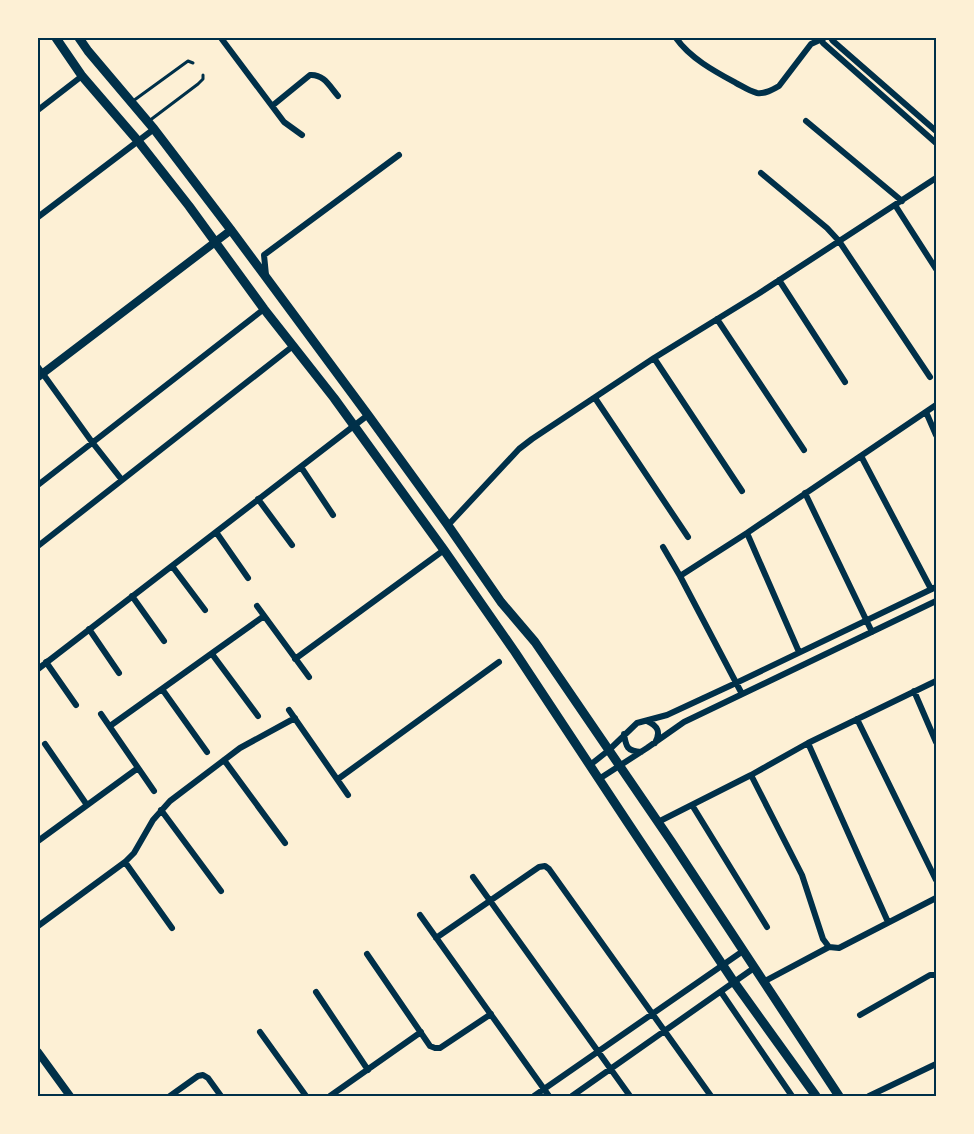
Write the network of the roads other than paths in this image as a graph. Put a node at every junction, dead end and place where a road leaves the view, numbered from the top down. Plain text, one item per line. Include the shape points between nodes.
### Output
1 (56, 38) edge
2 (79, 38) edge
3 (221, 38) edge
4 (676, 38) edge
5 (821, 38) edge
6 (831, 38) edge
7 (193, 63) dead end
8 (203, 75) dead end
9 (82, 76) junction
10 (338, 96) dead end
11 (131, 103) junction
12 (272, 106) junction
13 (38, 110) edge
14 (806, 121) dead end
15 (151, 125) junction
16 (936, 132) edge
17 (302, 135) dead end
18 (138, 141) junction
19 (936, 143) edge
20 (399, 155) dead end
21 (760, 173) dead end
22 (936, 178) edge
23 (899, 203) junction
24 (38, 217) edge
25 (231, 230) junction
26 (839, 241) junction
27 (215, 242) junction
28 (936, 269) edge
29 (266, 279) junction
30 (779, 280) junction
31 (264, 309) junction
32 (717, 319) junction
33 (293, 346) junction
34 (654, 358) junction
35 (39, 373) edge
36 (930, 377) dead end
37 (844, 382) dead end
38 (595, 399) junction
39 (936, 405) edge
40 (926, 412) junction
41 (368, 415) junction
42 (354, 426) junction
43 (936, 435) edge
44 (92, 442) junction
45 (804, 450) dead end
46 (861, 456) junction
47 (301, 467) junction
48 (122, 480) junction
49 (38, 485) edge
50 (742, 491) dead end
51 (805, 493) junction
52 (258, 499) junction
53 (333, 515) dead end
54 (447, 524) junction
55 (216, 532) junction
56 (747, 533) junction
57 (688, 537) dead end
58 (292, 545) dead end
59 (38, 546) edge
60 (663, 547) dead end
61 (444, 550) junction
62 (172, 566) junction
63 (680, 576) junction
64 (248, 578) dead end
65 (934, 588) edge
66 (132, 596) junction
67 (936, 601) edge
68 (257, 606) dead end
69 (205, 610) dead end
70 (264, 616) junction
71 (866, 620) junction
72 (89, 629) junction
73 (872, 632) junction
74 (164, 641) dead end
75 (800, 652) junction
76 (212, 654) junction
77 (295, 658) junction
78 (46, 662) junction
79 (499, 663) dead end
80 (38, 669) edge
81 (119, 673) dead end
82 (309, 677) dead end
83 (936, 681) edge
84 (736, 683) junction
85 (162, 689) junction
86 (914, 692) junction
87 (742, 694) junction
88 (76, 705) dead end
89 (289, 710) dead end
90 (100, 714) dead end
91 (258, 716) dead end
92 (295, 718) junction
93 (857, 719) junction
94 (647, 720) junction
95 (110, 726) junction
96 (624, 734) junction
97 (936, 742) edge
98 (655, 743) junction
99 (808, 743) junction
100 (45, 744) dead end
101 (609, 750) junction
102 (207, 752) dead end
103 (640, 752) junction
104 (224, 760) junction
105 (590, 765) junction
106 (619, 766) junction
107 (138, 768) junction
108 (751, 775) junction
109 (338, 779) junction
110 (599, 779) junction
111 (154, 791) dead end
112 (348, 795) dead end
113 (87, 805) junction
114 (692, 805) junction
115 (161, 810) junction
116 (658, 822) junction
117 (38, 841) edge
118 (285, 843) dead end
119 (125, 862) junction
120 (473, 877) dead end
121 (936, 880) edge
122 (221, 891) dead end
123 (936, 898) edge
124 (490, 901) junction
125 (420, 915) dead end
126 (888, 922) junction
127 (38, 926) edge
128 (767, 927) dead end
129 (172, 928) dead end
130 (436, 938) junction
131 (829, 947) junction
132 (743, 951) junction
133 (367, 954) dead end
134 (723, 964) junction
135 (754, 968) junction
136 (935, 976) edge
137 (734, 982) junction
138 (763, 982) junction
139 (316, 992) dead end
140 (721, 992) junction
141 (491, 1014) junction
142 (652, 1014) junction
143 (860, 1015) dead end
144 (260, 1032) dead end
145 (421, 1032) junction
146 (664, 1032) junction
147 (38, 1052) edge
148 (598, 1052) junction
149 (936, 1064) edge
150 (368, 1070) junction
151 (611, 1070) junction
152 (544, 1090) junction
153 (70, 1096) edge
154 (170, 1096) edge
155 (221, 1096) edge
156 (306, 1096) edge
157 (330, 1096) edge
158 (534, 1096) edge
159 (549, 1096) edge
160 (572, 1096) edge
161 (630, 1096) edge
162 (711, 1096) edge
163 (792, 1096) edge
164 (816, 1096) edge
165 (839, 1096) edge
166 (870, 1096) edge

1 - 9 main road
2 - 11 main road
3 - 12 street
4 - 5 street via 711,69 762,93 778,86 811,44
5 - 19 street via 823,44
6 - 16 street
7 - 11 lane via 188,61
8 - 15 lane via 198,84
9 - 13 street
9 - 18 main road
10 - 12 street via 323,78 310,75
11 - 15 main road
12 - 17 street via 284,122
14 - 23 street via 890,190
15 - 18 street
15 - 25 main road
18 - 24 street
18 - 27 main road
20 - 29 street via 264,255
21 - 26 street
22 - 23 street
23 - 26 street
23 - 28 street
25 - 27 street
25 - 29 main road
26 - 30 street
26 - 36 street
27 - 31 main road
27 - 35 street
29 - 41 main road
30 - 32 street
30 - 37 street
31 - 33 main road
31 - 44 street
32 - 34 street
32 - 45 street
33 - 42 main road
33 - 48 street
34 - 38 street
34 - 50 street
35 - 44 street
38 - 54 street via 519,449
38 - 57 street
39 - 40 street
40 - 43 street
40 - 46 street
41 - 42 street
41 - 54 main road
42 - 47 street
42 - 61 main road
44 - 48 street
44 - 49 street
46 - 51 street
46 - 65 street
47 - 52 street
47 - 53 street
48 - 59 street
51 - 56 street
51 - 71 street
52 - 55 street
52 - 58 street
54 - 101 main road
55 - 62 street
55 - 64 street
56 - 63 street
56 - 75 street
60 - 63 street
61 - 77 street
61 - 105 main road
62 - 66 street
62 - 69 street
63 - 84 street
65 - 71 street
66 - 72 street
66 - 74 street
67 - 73 street
68 - 70 street
70 - 76 street
70 - 77 street
71 - 73 street
71 - 75 street
72 - 78 street
72 - 81 street
73 - 87 street
75 - 84 street
76 - 85 street
76 - 91 street
77 - 82 street
78 - 80 street
78 - 88 street
79 - 109 street
83 - 86 street
84 - 87 street
84 - 94 street via 667,715
85 - 95 street
85 - 102 street
86 - 93 street
86 - 97 street
87 - 98 street via 684,722
89 - 92 street
90 - 95 street
92 - 104 street
92 - 109 street
93 - 99 street
93 - 121 street
94 - 96 street
94 - 98 street via 657,727
95 - 107 street
96 - 101 street
96 - 103 street via 629,749
98 - 103 street
99 - 108 street
99 - 126 street
100 - 113 street
101 - 105 street
101 - 106 main road
103 - 106 street
104 - 115 street
104 - 118 street
105 - 110 main road
106 - 110 street
106 - 116 main road
107 - 111 street
107 - 113 street
108 - 114 street
108 - 131 street via 802,875
109 - 112 street
110 - 134 main road
113 - 117 street
114 - 116 street
114 - 128 street
115 - 119 street
115 - 122 street
116 - 132 main road
119 - 127 street
119 - 129 street
120 - 124 street
123 - 126 street
124 - 130 street
124 - 142 street via 539,867 549,869
124 - 148 street
125 - 130 street
126 - 131 street via 839,948
130 - 141 street
131 - 138 street
132 - 134 street
132 - 135 main road
133 - 145 street
134 - 137 main road
134 - 142 street
135 - 137 street
135 - 138 main road
136 - 143 street via 930,975
137 - 140 street
137 - 164 main road
138 - 165 main road
139 - 150 street
140 - 146 street
140 - 163 street
141 - 145 street via 440,1048 430,1046
141 - 152 street
142 - 146 street
142 - 148 street
144 - 156 street
145 - 150 street
146 - 151 street
146 - 162 street
147 - 153 street
148 - 151 street
148 - 152 street
149 - 166 street
150 - 157 street
151 - 160 street
151 - 161 street
152 - 158 street
152 - 159 street
154 - 155 street via 204,1075

